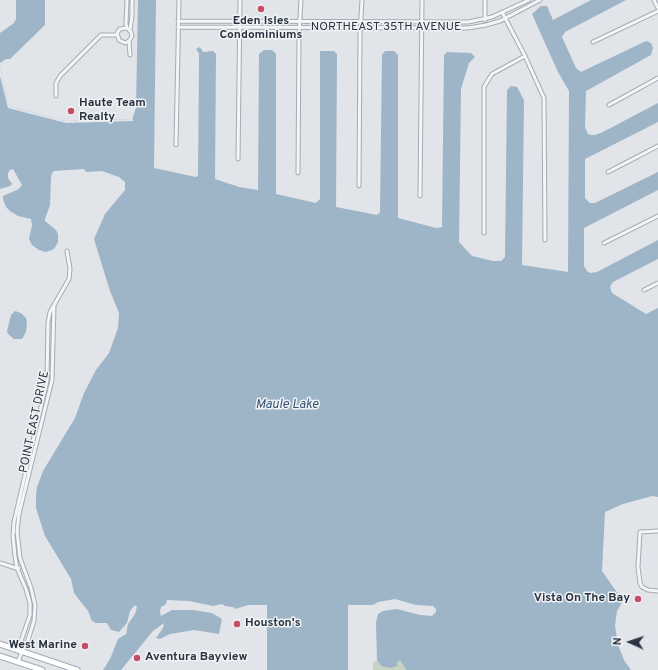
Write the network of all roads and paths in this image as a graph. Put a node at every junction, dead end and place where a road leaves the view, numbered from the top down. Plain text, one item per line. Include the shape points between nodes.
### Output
1 (127, 0) edge
2 (132, 0) edge
3 (179, 0) edge
4 (240, 0) edge
5 (301, 0) edge
6 (362, 0) edge
7 (422, 0) edge
8 (485, 0) edge
9 (522, 0) edge
10 (529, 0) edge
11 (540, 0) edge
12 (654, 0) edge
13 (517, 4) junction
14 (658, 10) edge
15 (502, 12) junction
16 (506, 18) junction
17 (485, 19) junction
18 (178, 21) junction
19 (239, 21) junction
20 (300, 22) junction
21 (361, 22) junction
22 (422, 22) junction
23 (486, 25) junction
24 (178, 27) junction
25 (239, 27) junction
26 (300, 28) junction
27 (360, 28) junction
28 (128, 29) junction
29 (422, 29) junction
30 (117, 35) junction
31 (129, 41) junction
32 (593, 42) dead end
33 (130, 55) dead end
34 (525, 56) junction
35 (658, 78) edge
36 (56, 96) dead end
37 (610, 105) dead end
38 (176, 145) dead end
39 (658, 146) edge
40 (238, 159) dead end
41 (608, 172) dead end
42 (298, 173) dead end
43 (359, 186) dead end
44 (420, 196) dead end
45 (658, 216) edge
46 (484, 233) dead end
47 (545, 240) dead end
48 (604, 243) dead end
49 (67, 251) dead end
50 (658, 283) edge
51 (644, 290) dead end
52 (54, 306) junction
53 (658, 531) edge
54 (0, 563) edge
55 (23, 567) junction
56 (17, 568) junction
57 (658, 591) edge
58 (0, 644) edge
59 (22, 651) junction
60 (0, 656) edge
61 (18, 662) junction
62 (42, 670) edge
63 (77, 670) edge

1 - 28 street
2 - 28 street via 132,16
3 - 18 street
4 - 19 street
5 - 20 street
6 - 21 street
7 - 22 street
8 - 17 street
9 - 13 street, NORTHEAST 35TH AVENUE
10 - 13 street, NORTHEAST 35TH AVENUE
11 - 16 street, NORTHEAST 35TH AVENUE
12 - 14 street
13 - 15 street, NORTHEAST 35TH AVENUE
14 - 32 street
15 - 16 street
15 - 17 street, NORTHEAST 35TH AVENUE
16 - 23 street, NORTHEAST 35TH AVENUE
16 - 34 street
17 - 22 street, NORTHEAST 35TH AVENUE via 468,22
17 - 23 street
18 - 19 street, NORTHEAST 35TH AVENUE
18 - 24 street
19 - 20 street, NORTHEAST 35TH AVENUE
19 - 25 street
20 - 21 street, NORTHEAST 35TH AVENUE
20 - 26 street
21 - 22 street, NORTHEAST 35TH AVENUE
21 - 27 street
22 - 29 street
23 - 29 street, NORTHEAST 35TH AVENUE via 462,29
24 - 25 street, NORTHEAST 35TH AVENUE
24 - 38 street
25 - 26 street, NORTHEAST 35TH AVENUE
25 - 40 street
26 - 27 street, NORTHEAST 35TH AVENUE
26 - 42 street
27 - 29 street, NORTHEAST 35TH AVENUE
27 - 43 street
28 - 30 street via 120,29
28 - 31 street via 132,36
29 - 44 street
30 - 31 street via 121,42
30 - 36 street via 100,35 60,76 56,83
31 - 33 street
34 - 46 street via 492,74 484,87
34 - 47 street via 544,98
35 - 37 street
39 - 41 street
45 - 48 street
49 - 52 street via 70,279
50 - 51 street
52 - 55 street, POINT EAST DRIVE via 52,380 18,523 18,545
52 - 56 street, POINT EAST DRIVE via 48,318 47,381 14,518 13,540
53 - 57 street via 640,532 638,567 642,587
54 - 56 street
55 - 56 street
55 - 59 street, POINT EAST DRIVE via 35,605 34,620
56 - 59 street, POINT EAST DRIVE via 30,603 30,615 20,644
58 - 59 main road
59 - 61 street, POINT EAST DRIVE
59 - 63 main road
60 - 61 main road
61 - 62 main road

